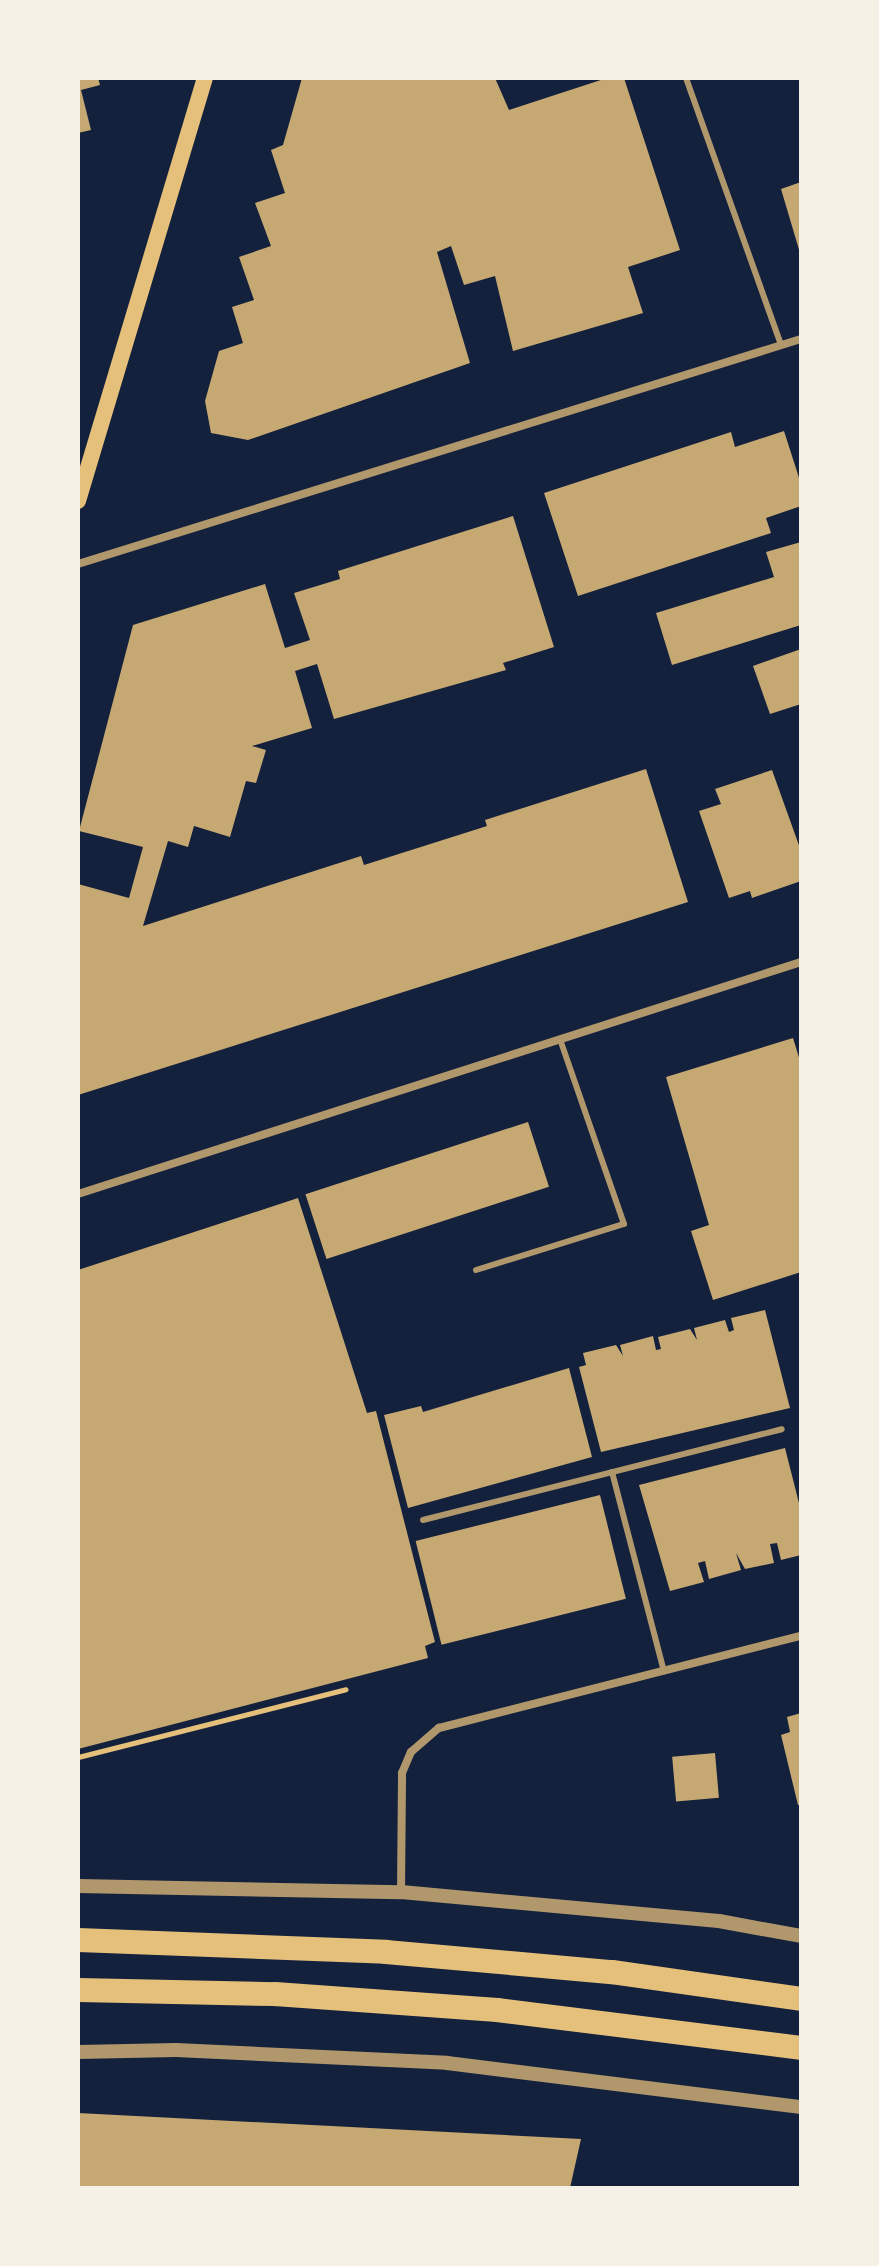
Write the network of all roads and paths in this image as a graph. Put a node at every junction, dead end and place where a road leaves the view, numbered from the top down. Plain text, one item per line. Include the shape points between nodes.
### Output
1 (205, 78) edge
2 (686, 78) edge
3 (801, 339) edge
4 (781, 345) junction
5 (78, 501) edge
6 (78, 564) edge
7 (801, 962) edge
8 (561, 1042) junction
9 (78, 1194) edge
10 (476, 1270) dead end
11 (782, 1429) dead end
12 (612, 1472) junction
13 (423, 1520) dead end
14 (801, 1636) edge
15 (664, 1671) junction
16 (346, 1689) dead end
17 (78, 1757) edge
18 (78, 1886) edge
19 (401, 1892) junction
20 (801, 1936) edge
21 (78, 1940) edge
22 (78, 1990) edge
23 (801, 1999) edge
24 (801, 2048) edge
25 (78, 2052) edge
26 (801, 2107) edge

1 - 5 main road
2 - 4 lane
3 - 4 street
4 - 6 street
7 - 8 street
8 - 9 street
8 - 10 lane via 624,1224
11 - 12 lane
12 - 13 lane
12 - 15 lane
14 - 15 street
15 - 19 street via 439,1728 411,1752 402,1773
16 - 17 path
18 - 19 street
19 - 20 street via 719,1921
21 - 23 highway via 277,1945 443,1957 612,1972
22 - 24 highway via 275,1994 482,2009
25 - 26 street via 176,2050 447,2063

